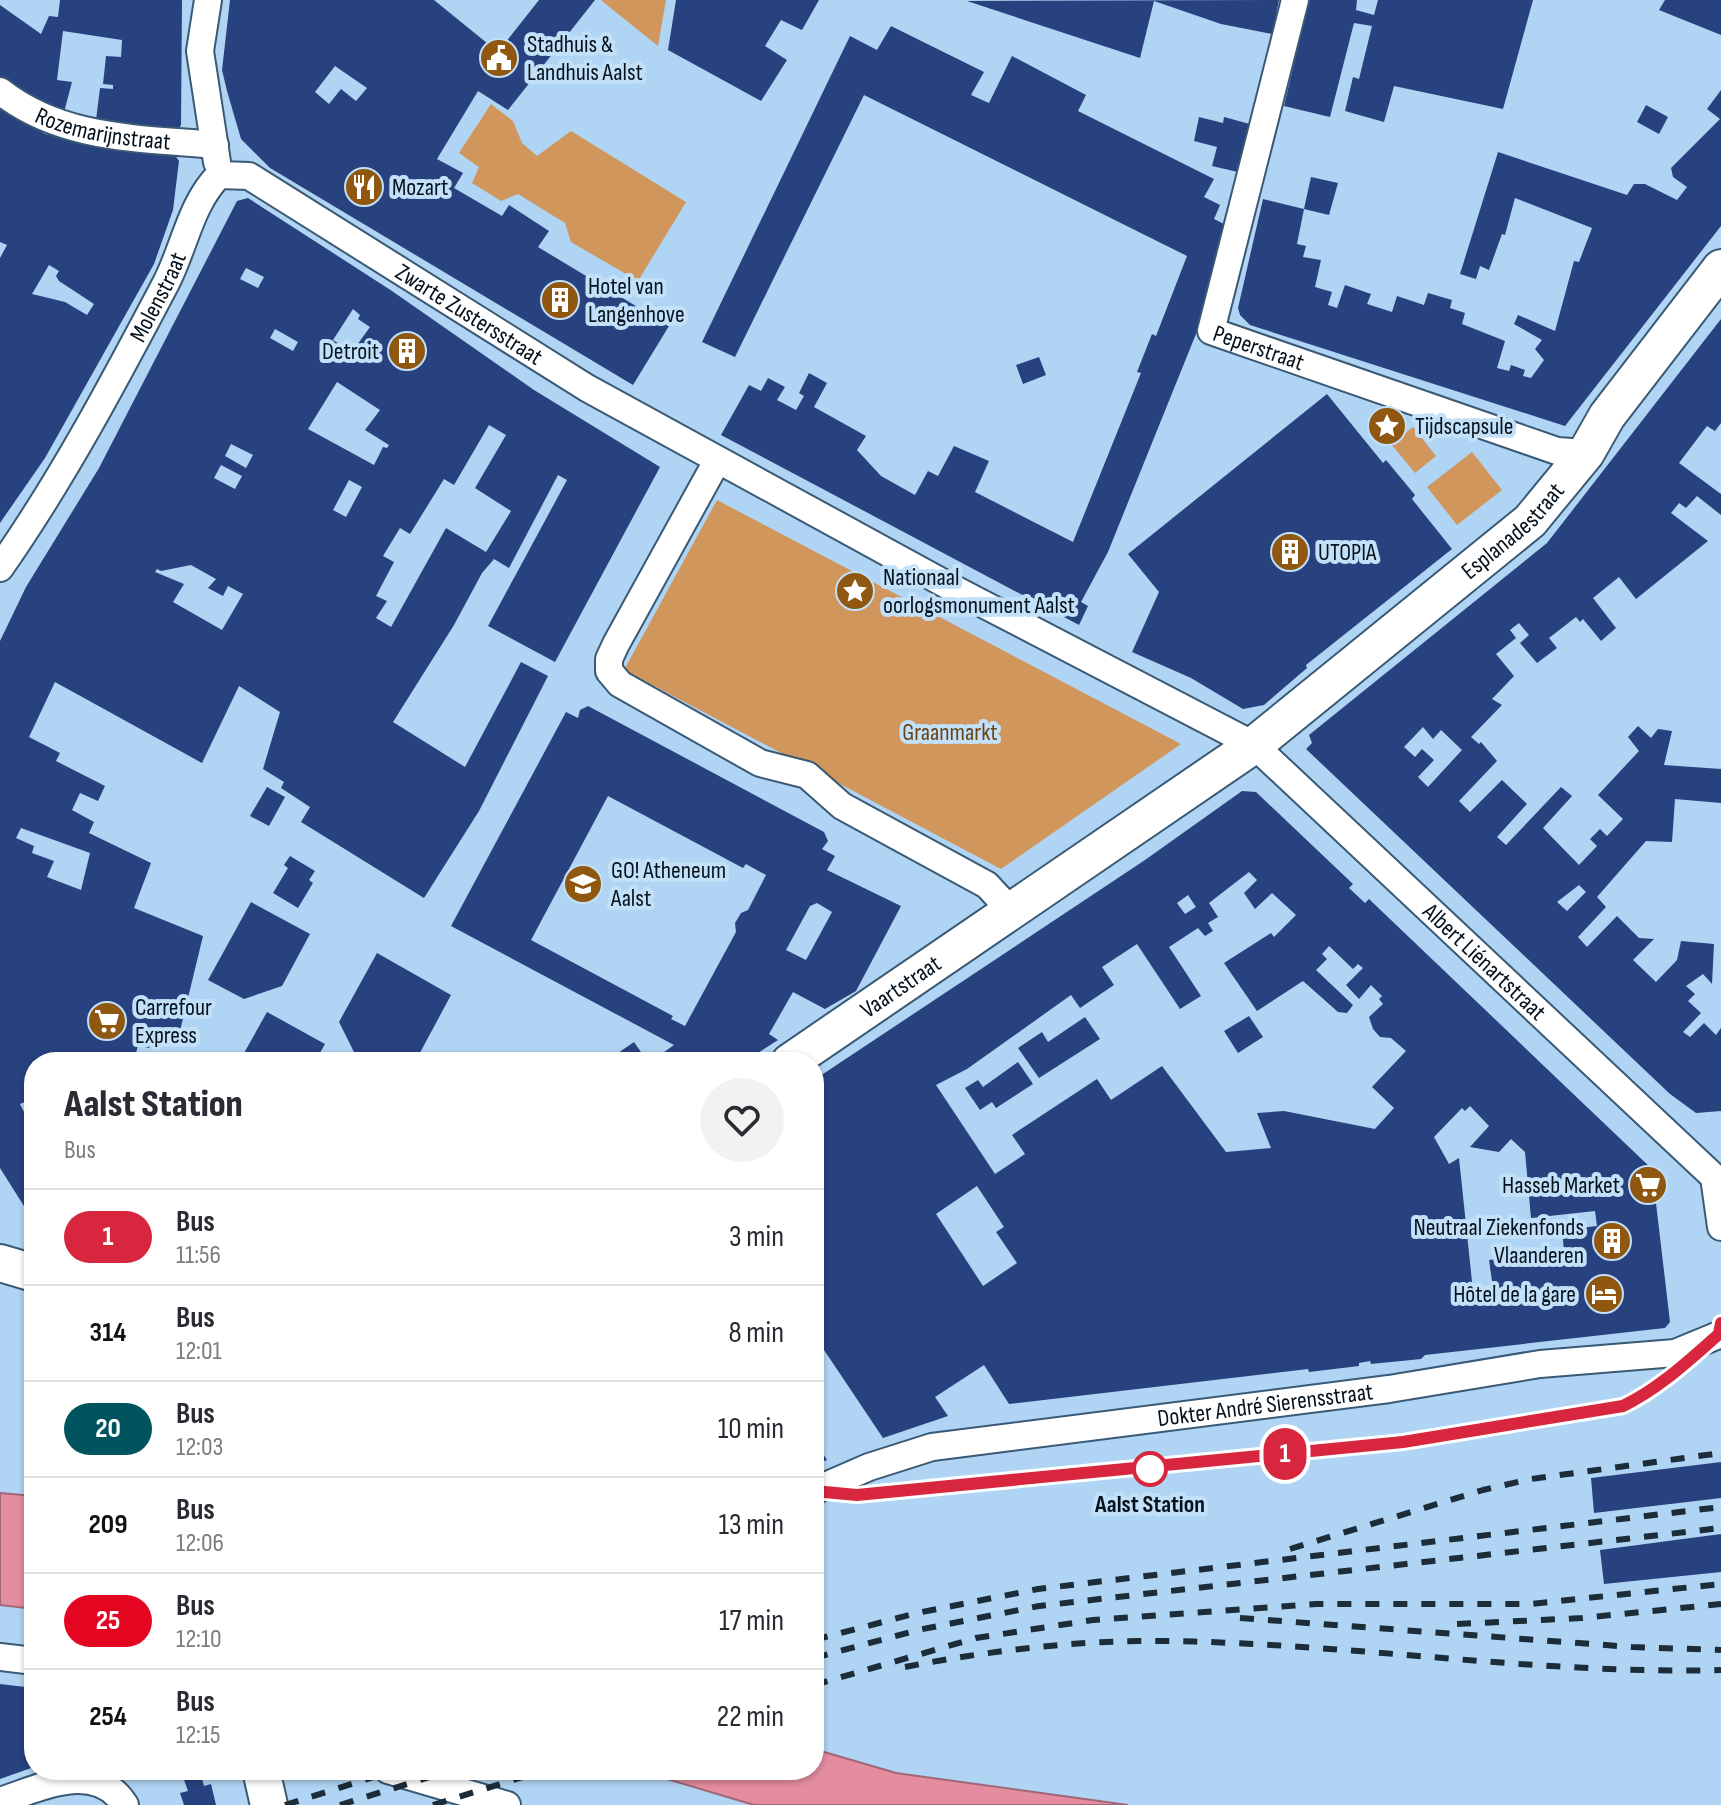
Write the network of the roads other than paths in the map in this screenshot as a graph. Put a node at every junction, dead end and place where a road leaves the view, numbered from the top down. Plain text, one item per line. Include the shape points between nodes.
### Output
1 (208, 0) edge
2 (1295, 0) edge
3 (0, 91) edge
4 (215, 145) junction
5 (219, 175) junction
6 (1721, 268) edge
7 (1586, 453) junction
8 (717, 461) junction
9 (0, 568) edge
10 (1254, 745) junction
11 (1013, 913) junction
12 (805, 1052) edge
13 (1718, 1177) edge
14 (1721, 1227) edge
15 (0, 1263) edge
16 (24, 1270) edge
17 (1720, 1331) edge
18 (824, 1487) edge
19 (0, 1657) edge
20 (24, 1660) edge
21 (78, 1780) edge
22 (88, 1780) edge
23 (263, 1780) edge
24 (422, 1780) edge
25 (0, 1801) edge
26 (122, 1802) edge
27 (269, 1805) edge
28 (507, 1805) edge

1 - 4 street via 200,51
2 - 7 street, Peperstraat via 1211,331 1557,451
3 - 4 street, Rozemarijnstraat via 26,110 80,132
4 - 5 street
5 - 8 street, Zwarte Zustersstraat via 249,176 587,388
5 - 9 street, Molenstraat via 196,207 168,279 72,454
6 - 7 street, Esplanadestraat via 1607,416
7 - 10 street, Esplanadestraat via 1530,521
8 - 10 street
8 - 11 street via 616,644 609,671 620,684 760,763 807,775 842,806 987,885
10 - 11 street
10 - 13 street, Albert Liénartstraat
11 - 12 street, Vaartstraat
13 - 14 street
15 - 16 street
17 - 18 street, Dokter André Sierensstraat via 1675,1353 1540,1364 1389,1389 932,1447
19 - 20 street
21 - 25 street
22 - 26 street via 100,1782
23 - 27 street
24 - 28 street

